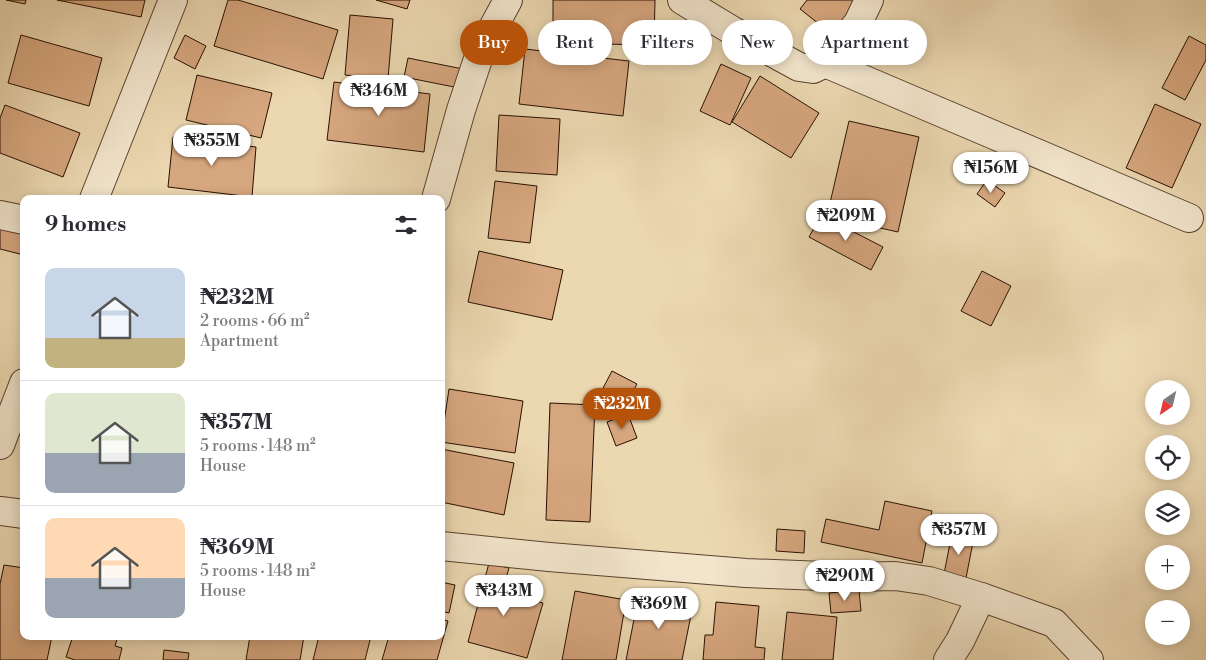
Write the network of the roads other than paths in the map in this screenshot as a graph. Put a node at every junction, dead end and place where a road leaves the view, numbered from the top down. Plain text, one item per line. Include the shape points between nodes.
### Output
1 (173, 0) edge
2 (508, 0) edge
3 (682, 0) edge
4 (869, 0) edge
5 (859, 20) edge
6 (821, 65) edge
7 (830, 65) edge
8 (96, 195) edge
9 (437, 195) edge
10 (0, 214) edge
11 (1189, 218) dead end
12 (20, 219) edge
13 (20, 393) edge
14 (0, 445) edge
15 (0, 511) edge
16 (20, 514) edge
17 (445, 546) edge
18 (981, 597) junction
19 (948, 660) edge
20 (1089, 660) edge

1 - 8 street
2 - 9 street via 481,50
3 - 6 street via 799,67 813,69
4 - 5 street
7 - 11 street
10 - 12 street
13 - 14 street
15 - 16 street
17 - 18 street via 746,573 895,576 929,581
18 - 19 street
18 - 20 street via 1054,623

